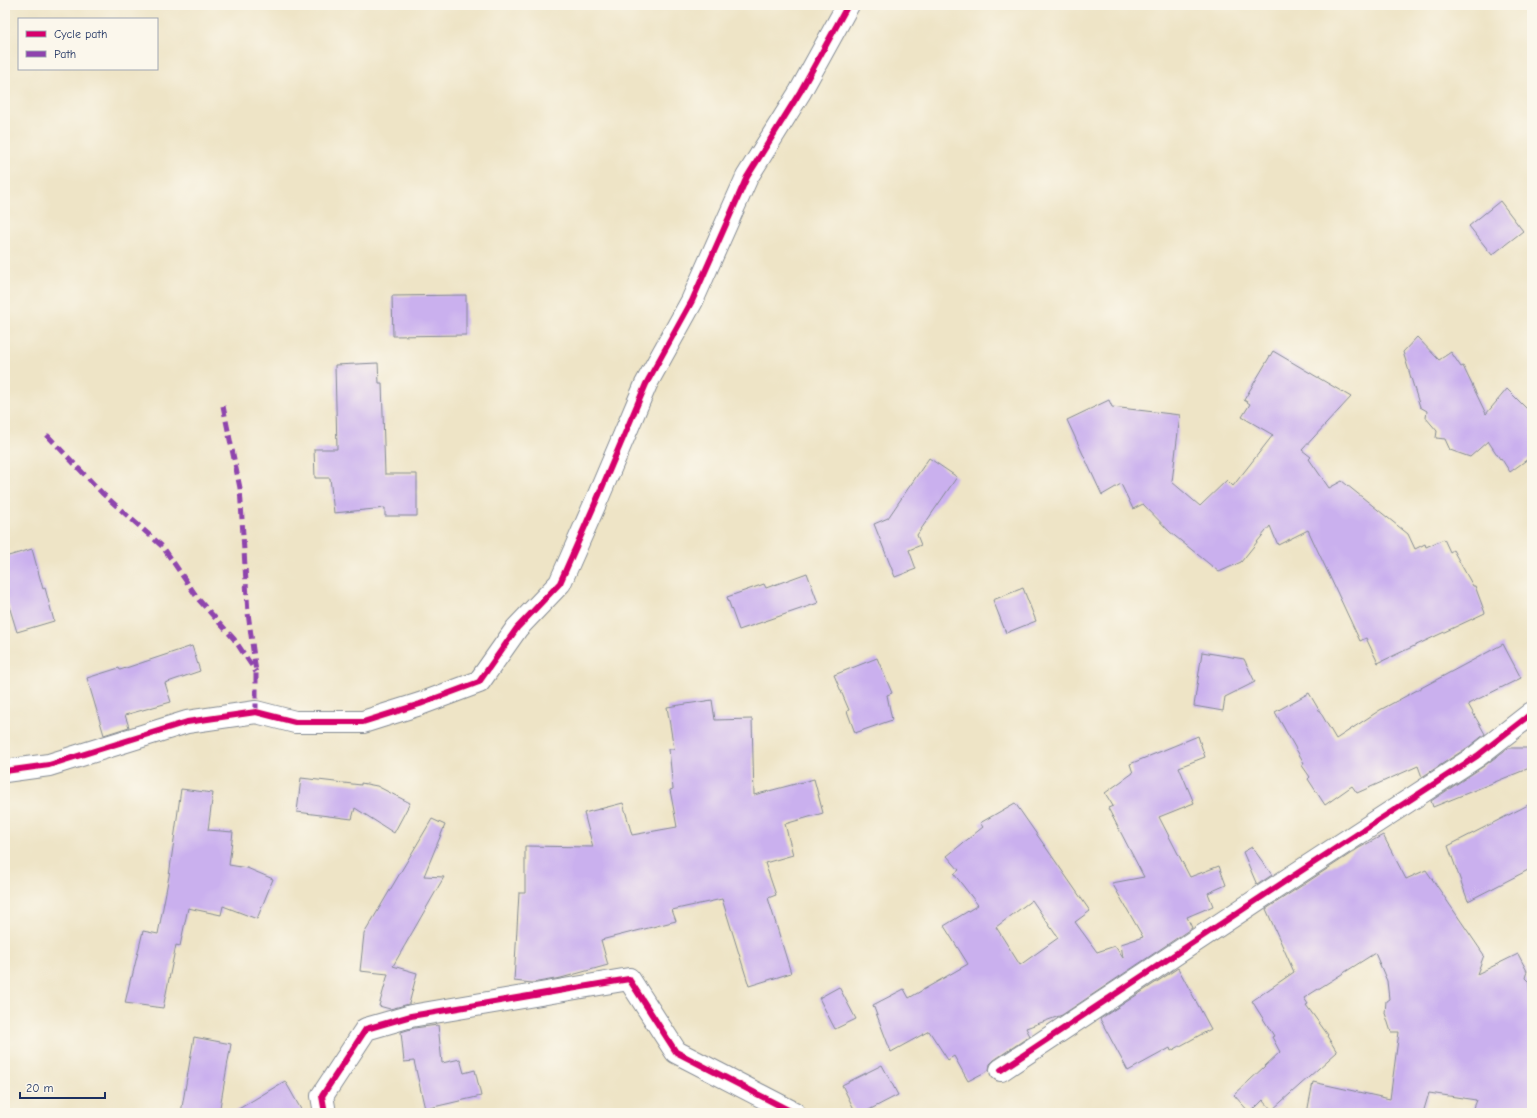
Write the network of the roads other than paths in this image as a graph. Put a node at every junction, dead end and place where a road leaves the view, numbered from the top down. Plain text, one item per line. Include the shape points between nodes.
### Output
1 (848, 5) edge
2 (1532, 713) edge
3 (5, 771) edge
4 (1001, 1070) dead end
5 (326, 1113) edge
6 (794, 1113) edge

1 - 3 street via 800,92 747,177 692,301 646,384 560,583 517,628 479,682 363,722 295,722 256,712 187,722 49,765
2 - 4 street via 1477,756
5 - 6 street via 322,1096 366,1029 411,1016 629,979 676,1052

